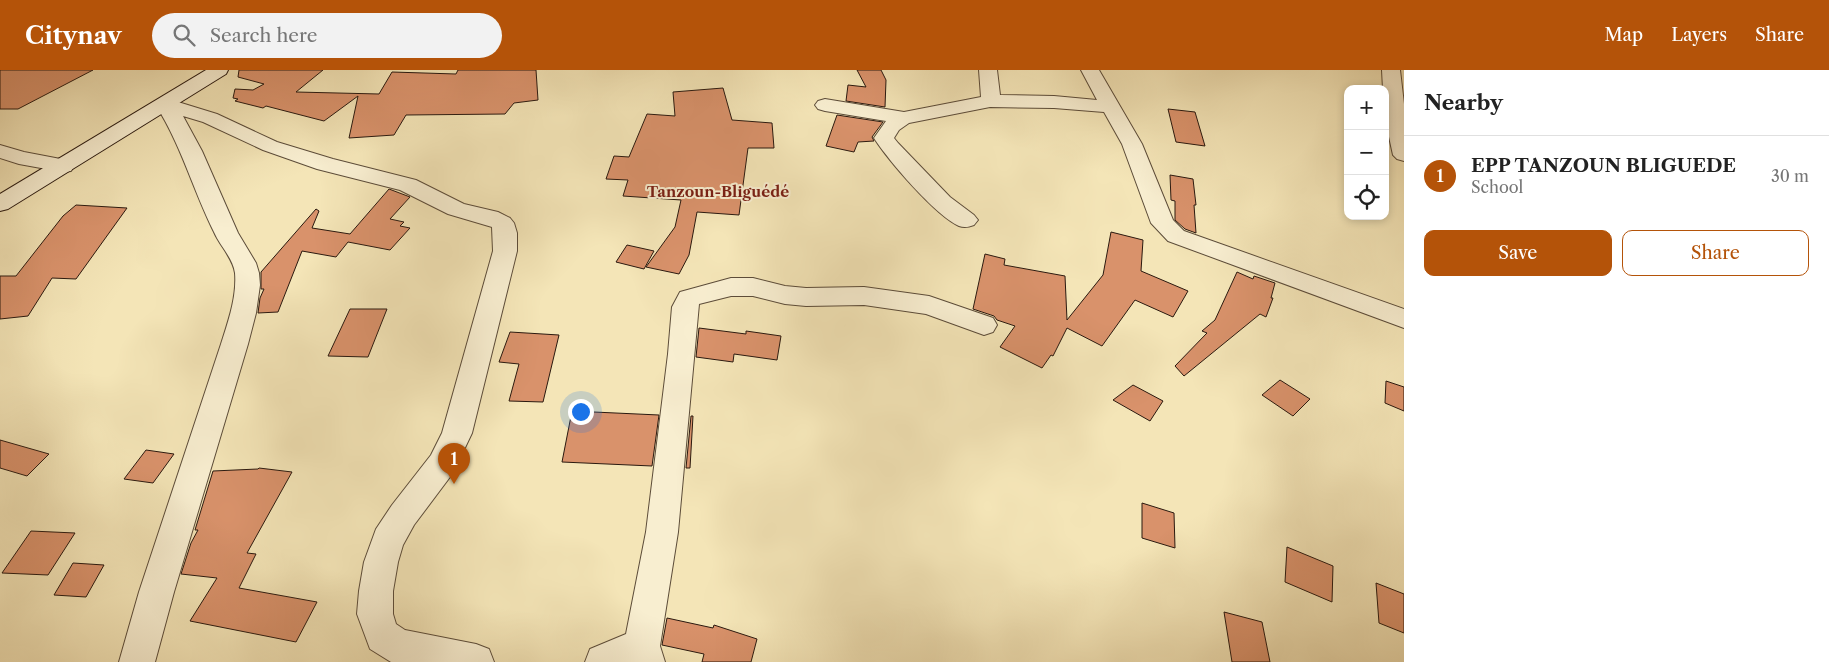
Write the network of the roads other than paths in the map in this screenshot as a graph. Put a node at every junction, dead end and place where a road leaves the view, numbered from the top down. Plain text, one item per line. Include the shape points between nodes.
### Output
1 (219, 70) edge
2 (988, 70) edge
3 (1090, 70) edge
4 (1391, 70) edge
5 (990, 101) junction
6 (165, 104) junction
7 (825, 105) dead end
8 (1112, 107) junction
9 (904, 118) junction
10 (0, 152) edge
11 (1404, 155) edge
12 (63, 166) junction
13 (0, 204) edge
14 (966, 220) dead end
15 (1404, 319) edge
16 (984, 325) dead end
17 (644, 654) edge
18 (137, 662) edge
19 (476, 662) edge
20 (603, 662) edge

1 - 6 street
2 - 5 street
3 - 8 street
4 - 11 street via 1396,123
5 - 8 street
5 - 9 street
6 - 12 street
6 - 18 street via 186,136 210,198 247,272 245,297 232,354 155,592
6 - 19 street via 210,118 285,151 408,184 456,209 502,223 505,251 457,433 442,464 388,540 376,591 375,614 383,636 398,647
7 - 9 street
8 - 15 street via 1142,168 1163,223 1176,236
9 - 14 street via 893,124 884,138 942,202
10 - 12 street
12 - 13 street
16 - 17 street via 929,305 864,296 806,297 753,287 731,287 689,298 685,307 662,532
17 - 20 street

